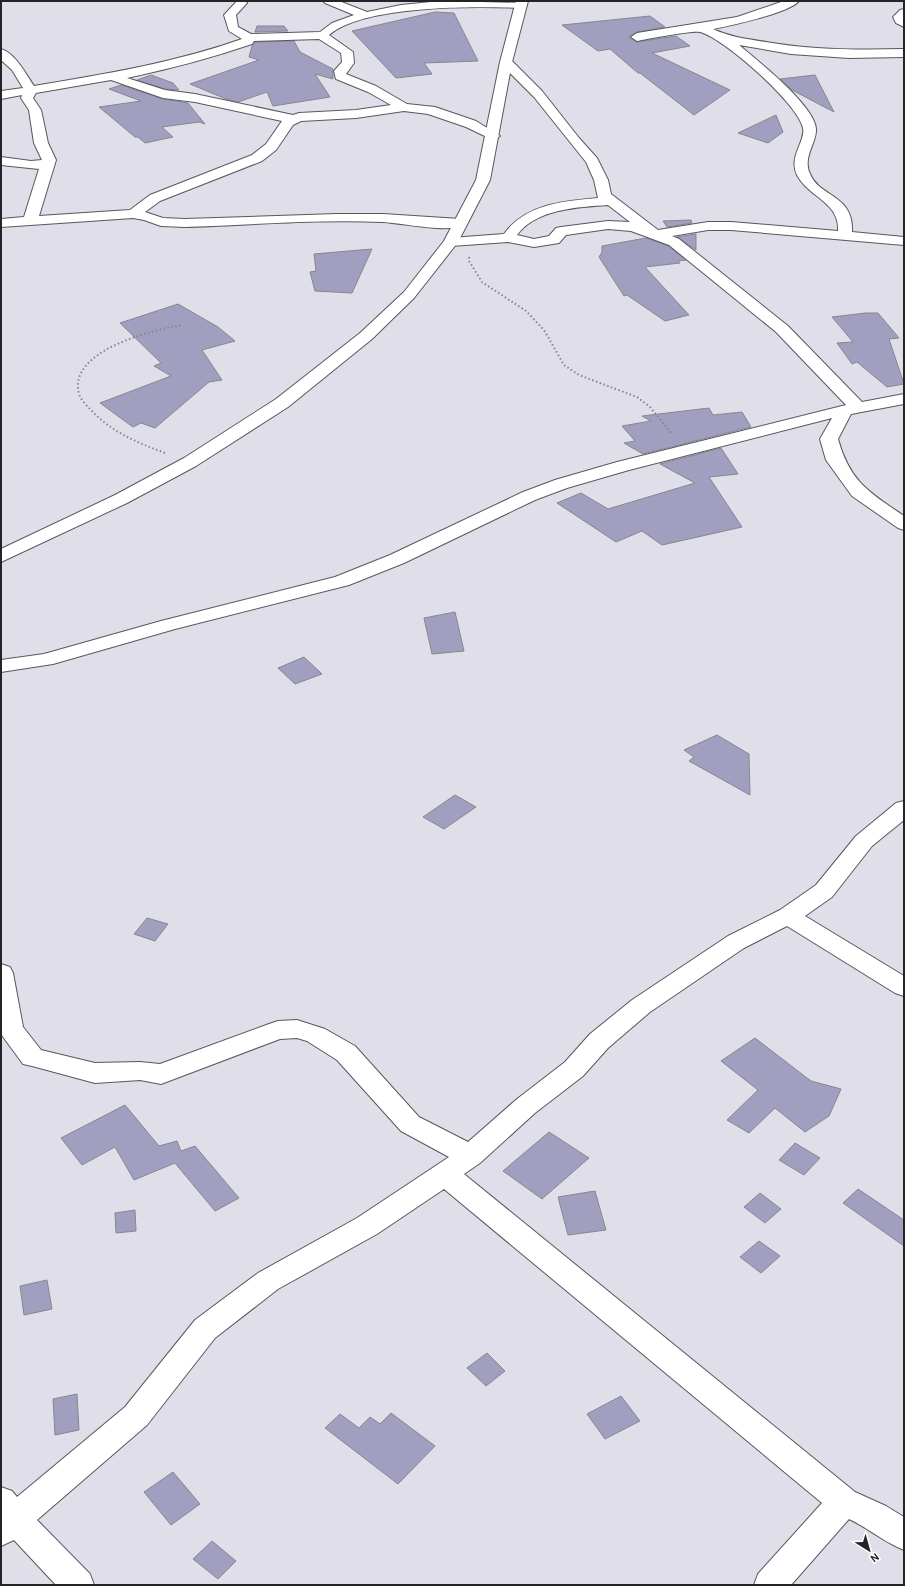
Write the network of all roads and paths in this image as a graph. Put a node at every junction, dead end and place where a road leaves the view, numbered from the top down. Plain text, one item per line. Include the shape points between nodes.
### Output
1 (254, 1) edge
2 (329, 1) edge
3 (793, 1) edge
4 (236, 2) edge
5 (522, 3) edge
6 (745, 5) dead end
7 (904, 12) edge
8 (757, 15) junction
9 (366, 16) junction
10 (904, 24) edge
11 (700, 27) junction
12 (323, 35) junction
13 (637, 37) dead end
14 (249, 38) junction
15 (725, 39) junction
16 (904, 53) edge
17 (1, 54) edge
18 (506, 62) junction
19 (110, 76) junction
20 (31, 90) junction
21 (1, 95) edge
22 (404, 107) junction
23 (293, 118) junction
24 (493, 136) junction
25 (1, 161) edge
26 (48, 165) junction
27 (612, 201) junction
28 (133, 214) junction
29 (30, 220) junction
30 (1, 223) edge
31 (460, 223) junction
32 (655, 235) junction
33 (845, 236) junction
34 (508, 238) junction
35 (469, 241) junction
36 (451, 242) junction
37 (904, 242) edge
38 (182, 326) dead end
39 (904, 399) edge
40 (852, 409) junction
41 (689, 450) junction
42 (190, 462) junction
43 (904, 524) edge
44 (1, 556) edge
45 (1, 666) edge
46 (904, 808) edge
47 (788, 916) junction
48 (1, 973) edge
49 (904, 987) edge
50 (470, 1156) junction
51 (445, 1174) junction
52 (844, 1502) junction
53 (6, 1517) edge
54 (904, 1536) edge
55 (78, 1585) edge
56 (770, 1585) edge

1 - 4 main road
2 - 9 main road
3 - 8 main road
4 - 14 main road via 230,15 230,22 237,33
5 - 9 main road via 417,6
5 - 18 main road
6 - 8 main road
7 - 10 main road via 899,17
8 - 11 main road
9 - 12 main road via 341,23
11 - 13 main road
11 - 15 main road
12 - 14 main road
12 - 22 main road via 347,52 348,64 340,70 340,76 372,89
14 - 19 main road via 248,41 225,49 170,64
15 - 16 main road via 791,50 870,55
15 - 33 main road via 799,108 810,126 801,163 803,175 806,181 836,204 845,219
17 - 20 main road via 16,68
18 - 24 main road
18 - 27 main road via 538,94 592,161 601,180 604,196
19 - 20 main road
19 - 23 main road via 163,94
20 - 21 main road
20 - 26 main road via 28,98 35,110 41,143 49,160
22 - 23 main road via 356,114
22 - 24 main road via 430,110 471,124
23 - 28 main road via 271,147 257,158 155,198
24 - 31 main road via 483,180
25 - 26 main road
26 - 29 main road
27 - 32 main road
27 - 34 main road via 564,207 532,215
28 - 29 main road
28 - 31 main road via 161,222 185,223 383,218
29 - 30 main road
31 - 36 main road
32 - 33 main road via 708,226
32 - 34 main road via 633,227 608,225 561,230 554,240 534,243
32 - 40 main road via 674,242 782,329
33 - 37 main road
34 - 35 main road
35 - 36 main road
35 - 41 path via 469,261 482,282 526,311 544,330 564,365 579,375 637,397
36 - 42 main road via 409,295 366,336 282,403
38 - 42 path via 152,331 117,343 92,361 77,380 79,394 103,424 124,438
39 - 40 main road
40 - 41 main road
40 - 43 main road via 829,439 835,460 858,492
41 - 45 main road via 561,484 529,496 397,559 342,581 168,624 46,660
42 - 44 main road
46 - 47 main road via 864,841 824,891
47 - 49 main road
47 - 50 main road via 736,942 641,1006 599,1041 574,1069 526,1106
48 - 50 main road via 11,1029 32,1057 95,1073 140,1071 161,1074 278,1030 297,1029 316,1036 346,1054 410,1124
50 - 51 main road
51 - 52 main road
51 - 53 main road via 367,1226 268,1281 205,1329 136,1416
52 - 54 main road via 875,1516
52 - 56 main road
53 - 55 main road

